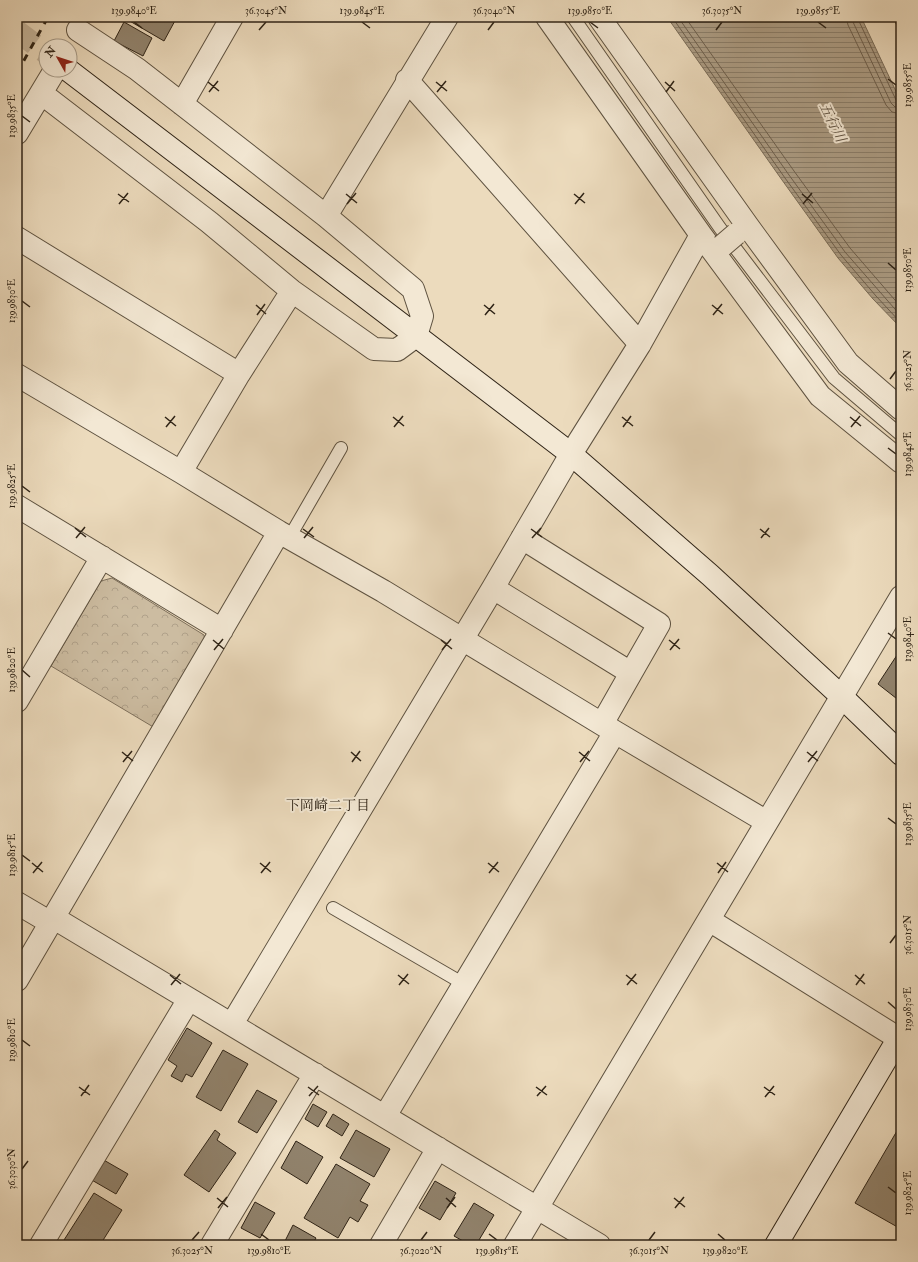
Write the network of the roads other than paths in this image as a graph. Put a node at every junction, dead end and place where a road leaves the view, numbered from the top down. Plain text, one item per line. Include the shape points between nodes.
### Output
1 (232, 17) edge
2 (447, 17) edge
3 (547, 17) edge
4 (573, 17) edge
5 (599, 17) edge
6 (77, 31) edge
7 (50, 78) edge
8 (78, 78) edge
9 (407, 80) junction
10 (41, 93) junction
11 (182, 104) junction
12 (17, 133) edge
13 (326, 216) junction
14 (701, 235) junction
15 (17, 238) edge
16 (730, 239) junction
17 (292, 291) junction
18 (416, 336) junction
19 (640, 344) junction
20 (239, 374) junction
21 (17, 376) edge
22 (901, 409) edge
23 (901, 435) edge
24 (341, 448) dead end
25 (571, 454) junction
26 (901, 462) edge
27 (181, 472) junction
28 (17, 506) edge
29 (284, 535) junction
30 (522, 538) junction
31 (102, 557) junction
32 (493, 588) junction
33 (901, 597) edge
34 (222, 630) junction
35 (462, 639) junction
36 (631, 673) junction
37 (20, 689) edge
38 (841, 696) junction
39 (608, 728) junction
40 (901, 754) edge
41 (767, 822) junction
42 (17, 903) edge
43 (333, 908) dead end
44 (710, 920) junction
45 (52, 921) junction
46 (17, 980) edge
47 (464, 984) junction
48 (189, 999) junction
49 (232, 1024) junction
50 (900, 1036) edge
51 (315, 1074) junction
52 (385, 1116) junction
53 (438, 1148) junction
54 (537, 1208) junction
55 (40, 1245) edge
56 (212, 1245) edge
57 (381, 1245) edge
58 (515, 1245) edge
59 (599, 1245) edge
60 (776, 1245) edge

1 - 11 street
2 - 9 street
3 - 14 street
4 - 23 lane via 720,228 834,378
5 - 16 street
6 - 11 street via 137,69
7 - 10 street
8 - 18 street
9 - 13 street
9 - 19 street
10 - 12 street
10 - 17 street via 209,222
11 - 13 street
13 - 18 street via 413,289 422,316
14 - 16 street
14 - 19 street
15 - 20 street
16 - 22 street via 848,363
16 - 26 street via 820,396
17 - 18 street via 374,350 397,350
17 - 20 street
18 - 25 street
19 - 25 street
20 - 27 street
21 - 27 street
24 - 29 lane
25 - 30 street
25 - 38 street via 710,575
27 - 29 street
28 - 31 street
29 - 34 street
29 - 35 street
30 - 32 street
30 - 36 street via 659,624
31 - 34 street
31 - 37 street
32 - 35 street
32 - 36 street
33 - 38 street
34 - 45 street
35 - 39 street
35 - 49 street
36 - 39 street
38 - 40 street
38 - 41 street
39 - 41 street
39 - 47 street
41 - 44 street
42 - 45 street
43 - 47 lane
44 - 50 street
44 - 54 street
45 - 46 street
45 - 48 street
47 - 52 street
48 - 49 street
48 - 55 street
49 - 51 street
50 - 60 street
51 - 52 street
51 - 56 street
52 - 53 street
53 - 54 street
53 - 57 street
54 - 58 street
54 - 59 street

